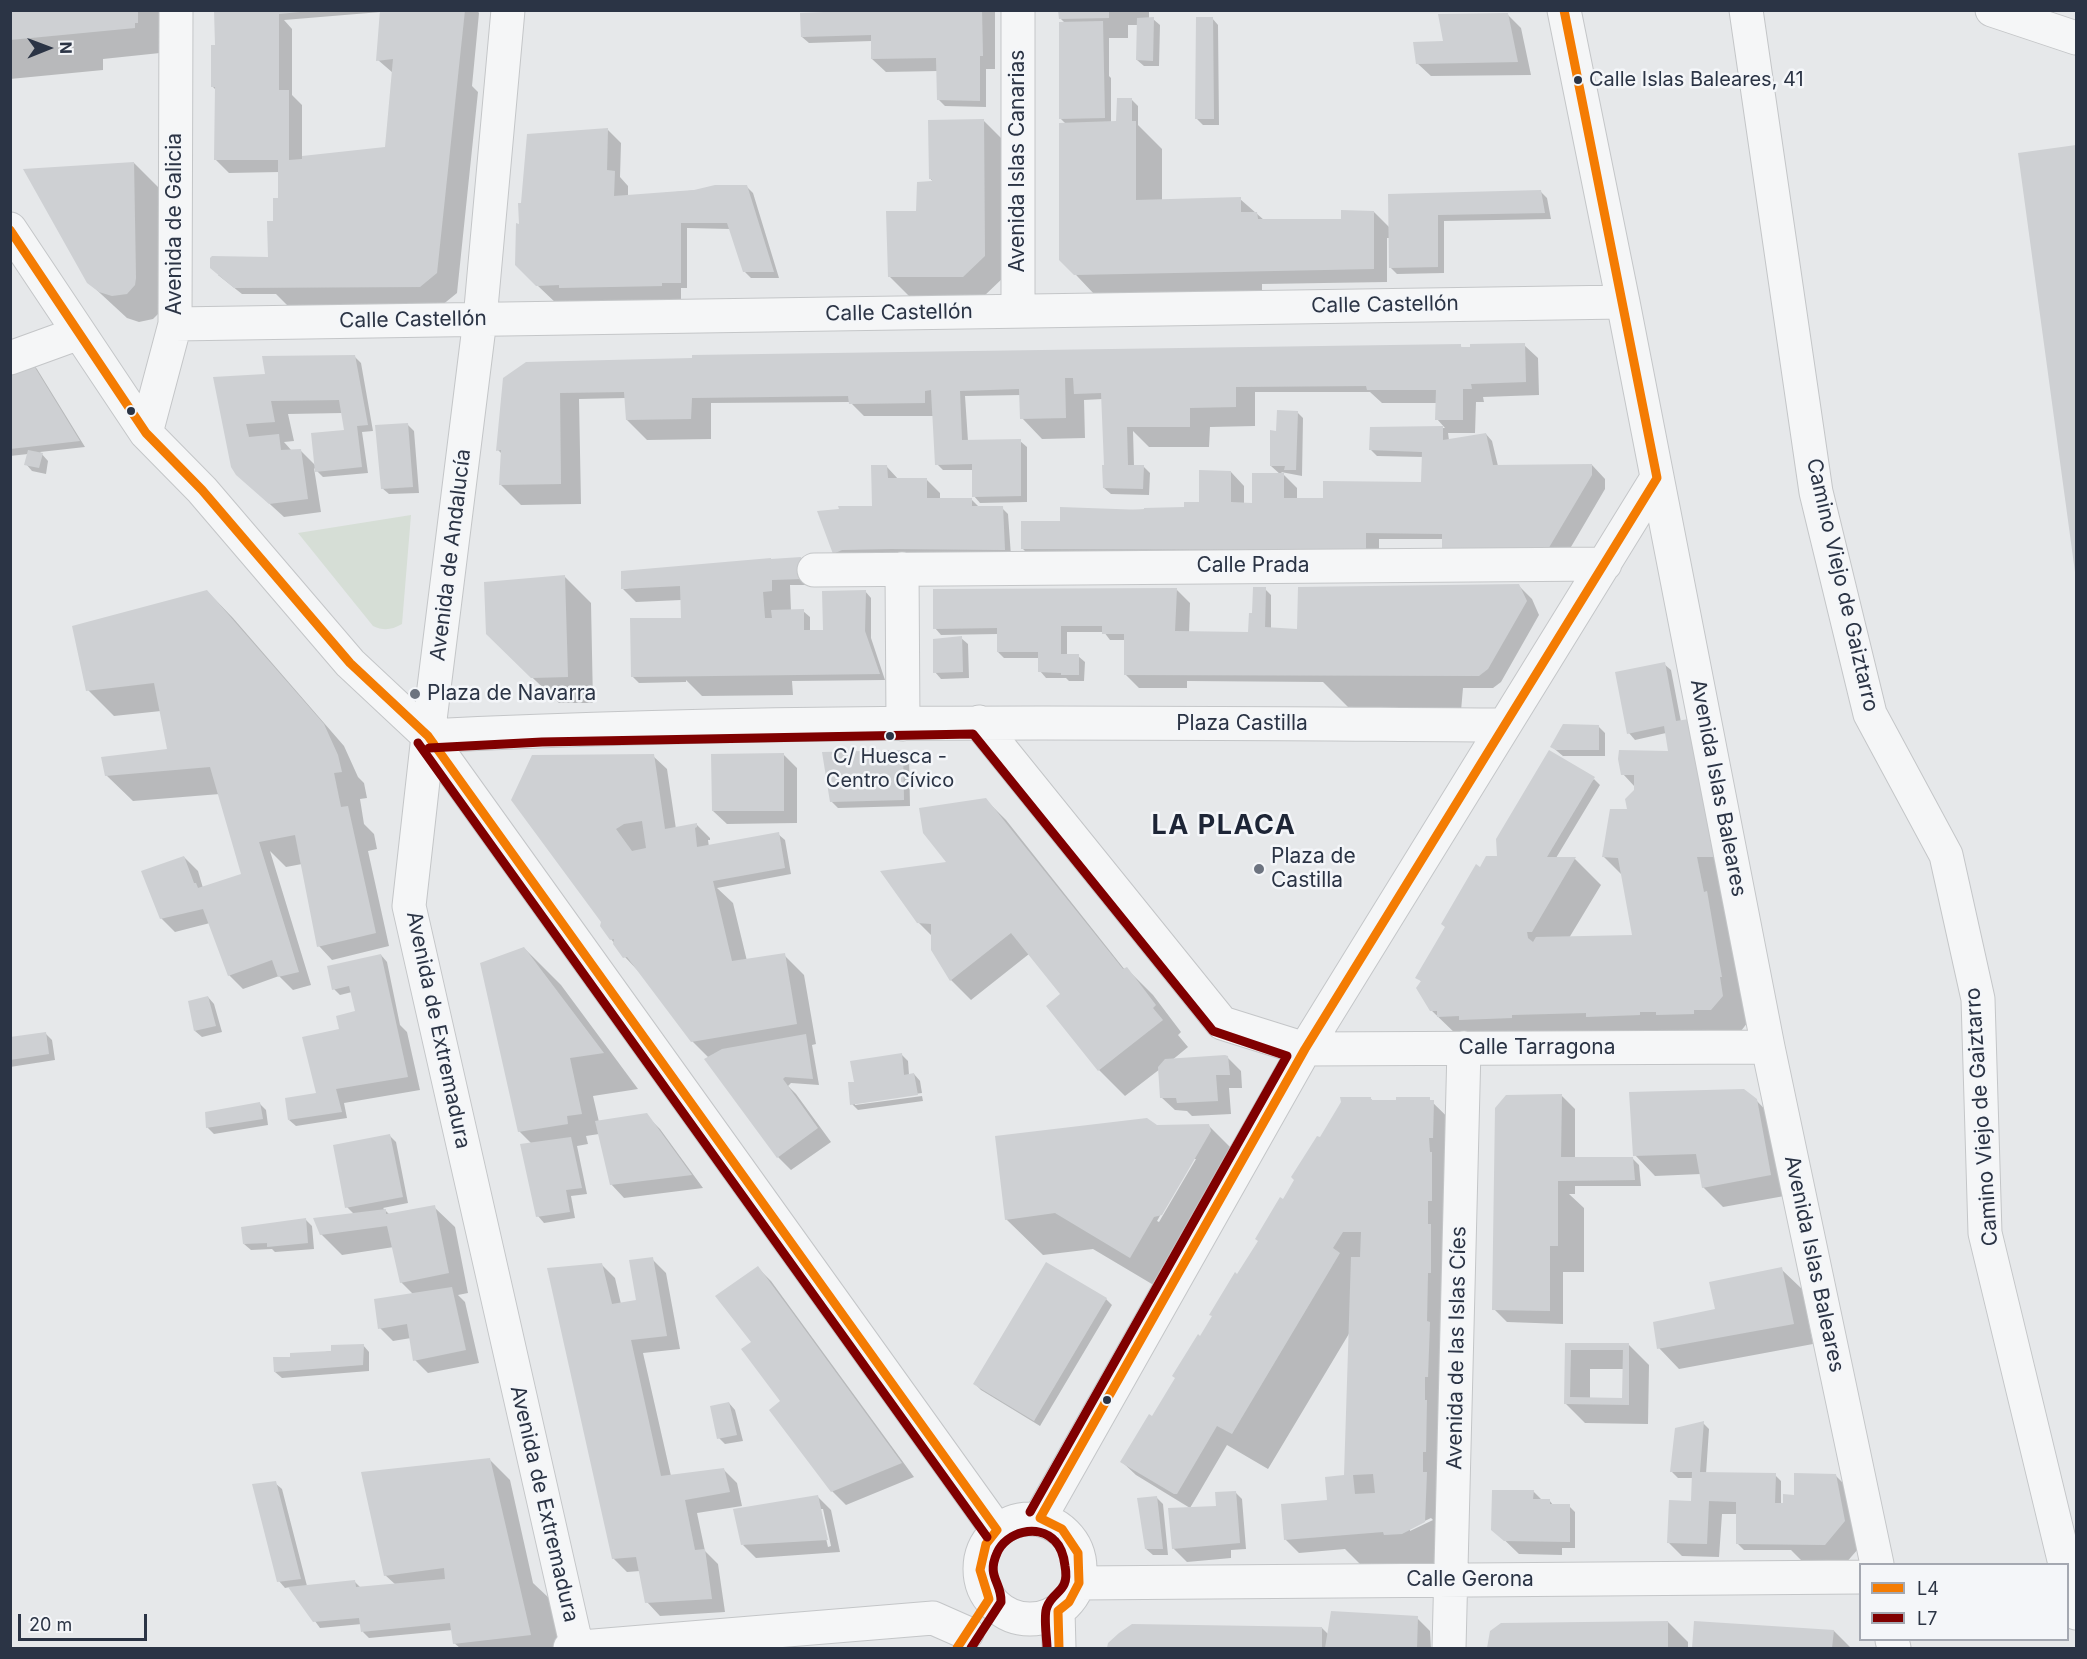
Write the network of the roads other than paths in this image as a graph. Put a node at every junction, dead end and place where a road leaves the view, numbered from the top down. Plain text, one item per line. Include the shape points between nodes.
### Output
1 (176, 10) edge
2 (508, 10) edge
3 (1018, 10) edge
4 (1564, 10) edge
5 (1992, 10) edge
6 (1747, 11) edge
7 (2076, 38) edge
8 (10, 229) edge
9 (1623, 302) junction
10 (1018, 311) junction
11 (480, 319) junction
12 (175, 324) junction
13 (79, 333) junction
14 (10, 358) edge
15 (146, 433) junction
16 (1657, 478) junction
17 (1605, 564) junction
18 (902, 569) junction
19 (814, 570) dead end
20 (979, 722) junction
21 (903, 724) junction
22 (1504, 725) junction
23 (428, 736) junction
24 (1768, 1047) junction
25 (1464, 1048) junction
26 (1305, 1049) junction
27 (1040, 1518) junction
28 (997, 1530) junction
29 (1877, 1563) edge
30 (2065, 1563) edge
31 (1859, 1577) edge
32 (1451, 1581) junction
33 (1079, 1583) junction
34 (2069, 1583) edge
35 (989, 1599) junction
36 (1058, 1611) junction
37 (2076, 1613) edge
38 (962, 1641) edge
39 (570, 1648) edge
40 (577, 1648) edge
41 (1059, 1648) edge
42 (1449, 1648) edge

1 - 12 street, Avenida de Galicia
2 - 11 street, Avenida de Andalucía
3 - 10 street, Avenida Islas Canarias
4 - 9 street, Avenida Islas Baleares
5 - 7 street
6 - 30 street, Camino Viejo de Gaiztarro via 1816,492 1870,714 1946,855 1978,999 1985,1233
8 - 13 street
9 - 10 street, Calle Castellón
9 - 16 street, Avenida Islas Baleares
10 - 11 street, Calle Castellón
11 - 12 street, Calle Castellón
11 - 23 street, Avenida de Andalucía
12 - 15 street, Avenida de Galicia
13 - 14 street
13 - 15 street
15 - 23 street via 202,490 350,663
16 - 17 street
16 - 24 street, Avenida Islas Baleares
17 - 18 street, Calle Prada
17 - 22 street
18 - 19 street, Calle Prada
18 - 21 street
20 - 21 street, Plaza Castilla
20 - 22 street, Plaza Castilla
20 - 26 street via 1222,1023
21 - 23 street, Plaza Castilla via 542,730
22 - 26 street
23 - 28 street
23 - 40 street, Avenida de Extremadura via 409,906
24 - 25 street, Calle Tarragona
24 - 29 street, Avenida Islas Baleares
25 - 26 street, Calle Tarragona
25 - 32 street, Avenida de las Islas Cíes
26 - 27 street
27 - 28 street via 1016,1520
27 - 33 street via 1062,1528 1078,1553
28 - 35 street via 986,1544 980,1570
31 - 32 street, Calle Gerona
32 - 33 street, Calle Gerona
32 - 42 street, Avenida de las Islas Cíes
33 - 36 street via 1069,1602
34 - 37 street
35 - 36 street via 1018,1619 1039,1619
35 - 38 street
36 - 41 street
38 - 40 street via 933,1618
39 - 40 street

